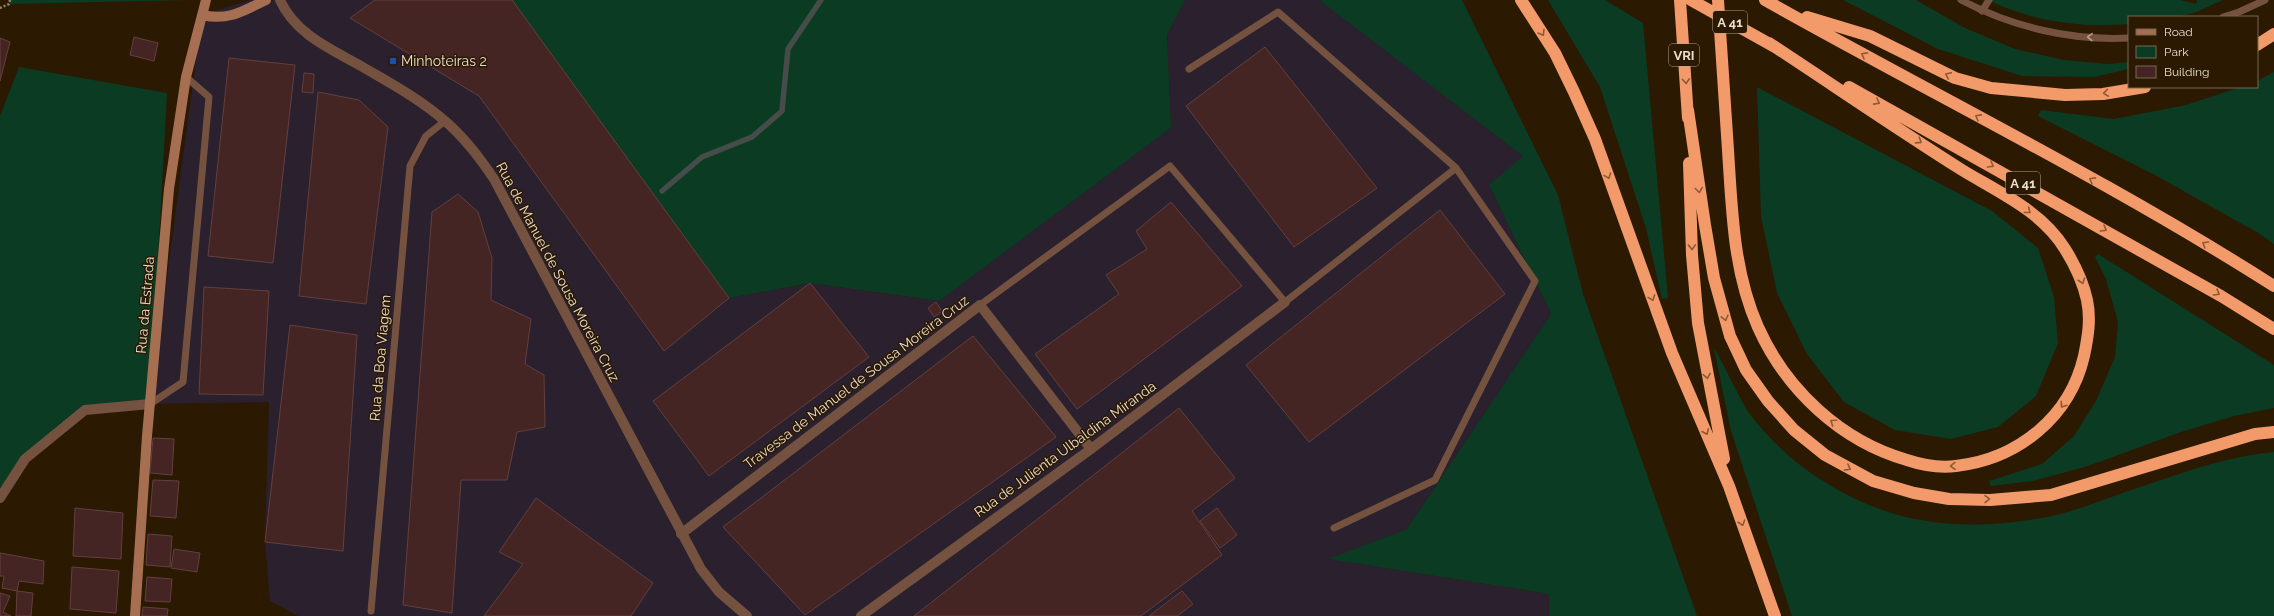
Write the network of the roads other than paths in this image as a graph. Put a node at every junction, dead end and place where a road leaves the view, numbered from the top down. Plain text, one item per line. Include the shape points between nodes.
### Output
1 (206, 0) edge
2 (266, 0) edge
3 (280, 0) edge
4 (1521, 0) edge
5 (1680, 0) edge
6 (1691, 0) edge
7 (1718, 0) edge
8 (1766, 0) edge
9 (1961, 0) edge
10 (1989, 0) edge
11 (2265, 0) edge
12 (1784, 11) junction
13 (1982, 11) junction
14 (202, 15) junction
15 (2225, 16) edge
16 (2274, 34) edge
17 (2128, 38) edge
18 (2274, 38) edge
19 (1769, 43) junction
20 (2258, 45) edge
21 (2258, 46) edge
22 (1189, 69) dead end
23 (186, 77) junction
24 (2139, 88) edge
25 (1688, 110) junction
26 (445, 121) junction
27 (1456, 168) junction
28 (2274, 286) edge
29 (1285, 302) junction
30 (980, 305) junction
31 (2274, 329) edge
32 (150, 404) junction
33 (2274, 432) edge
34 (1091, 448) junction
35 (1729, 486) junction
36 (0, 498) edge
37 (1334, 528) dead end
38 (681, 534) junction
39 (371, 611) dead end
40 (135, 616) edge
41 (747, 616) edge
42 (861, 616) edge
43 (1775, 616) edge

1 - 14 street, Rua da Estrada
2 - 14 street via 232,16 216,18
3 - 26 street, Rua de Manuel de Sousa Moreira Cruz via 290,17 307,35 402,90
4 -> 35 highway via 1555,53 1595,139 1672,353
5 -> 25 highway, VRI
6 - 19 highway, A 41
19 -> 7 highway via 2024,208 2053,232 2064,247 2081,278 2088,303 2089,333 2083,362 2076,383 2062,407 2040,430 2014,448 1983,461 1953,467 1924,465 1890,455 1854,437 1822,415 1796,387 1774,357 1758,326 1741,277 1733,230
8 - 12 highway, A 41
9 - 13 lane
10 - 13 lane
11 - 15 lane
24 -> 12 highway via 2103,94 2065,95 1991,88 1955,78 1870,36
28 -> 12 highway, A 41 via 2100,184
17 -> 13 lane via 2081,36 2030,28
14 - 23 street, Rua da Estrada
16 - 20 highway
18 - 21 highway
19 -> 31 highway, A 41 via 2048,198
22 - 27 lane via 1278,12
23 - 32 street, Rua da Estrada via 169,189
23 - 32 lane via 209,97 183,382
25 -> 33 highway via 1714,278 1730,336 1746,370 1768,401 1794,430 1825,455 1873,481 1914,493 1949,499 1990,500 2051,494 2255,434
25 -> 35 highway via 1692,255 1698,323
26 - 38 street, Rua de Manuel de Sousa Moreira Cruz via 474,150 494,179
26 - 39 lane, Rua da Boa Viagem via 426,136 410,166
27 - 29 lane
27 - 37 lane via 1535,281 1435,480
29 - 30 lane via 1170,166
29 - 34 street, Rua de Julienta Ulbaldina Miranda
30 - 34 street, Travessa de Manuel de Sousa Moreira Cruz
30 - 38 street, Travessa de Manuel de Sousa Moreira Cruz
32 - 36 street via 85,410 25,459
32 - 40 street, Rua da Estrada
34 - 42 street, Rua de Julienta Ulbaldina Miranda
35 -> 43 highway
38 - 41 street, Rua de Manuel de Sousa Moreira Cruz via 701,569 719,592

